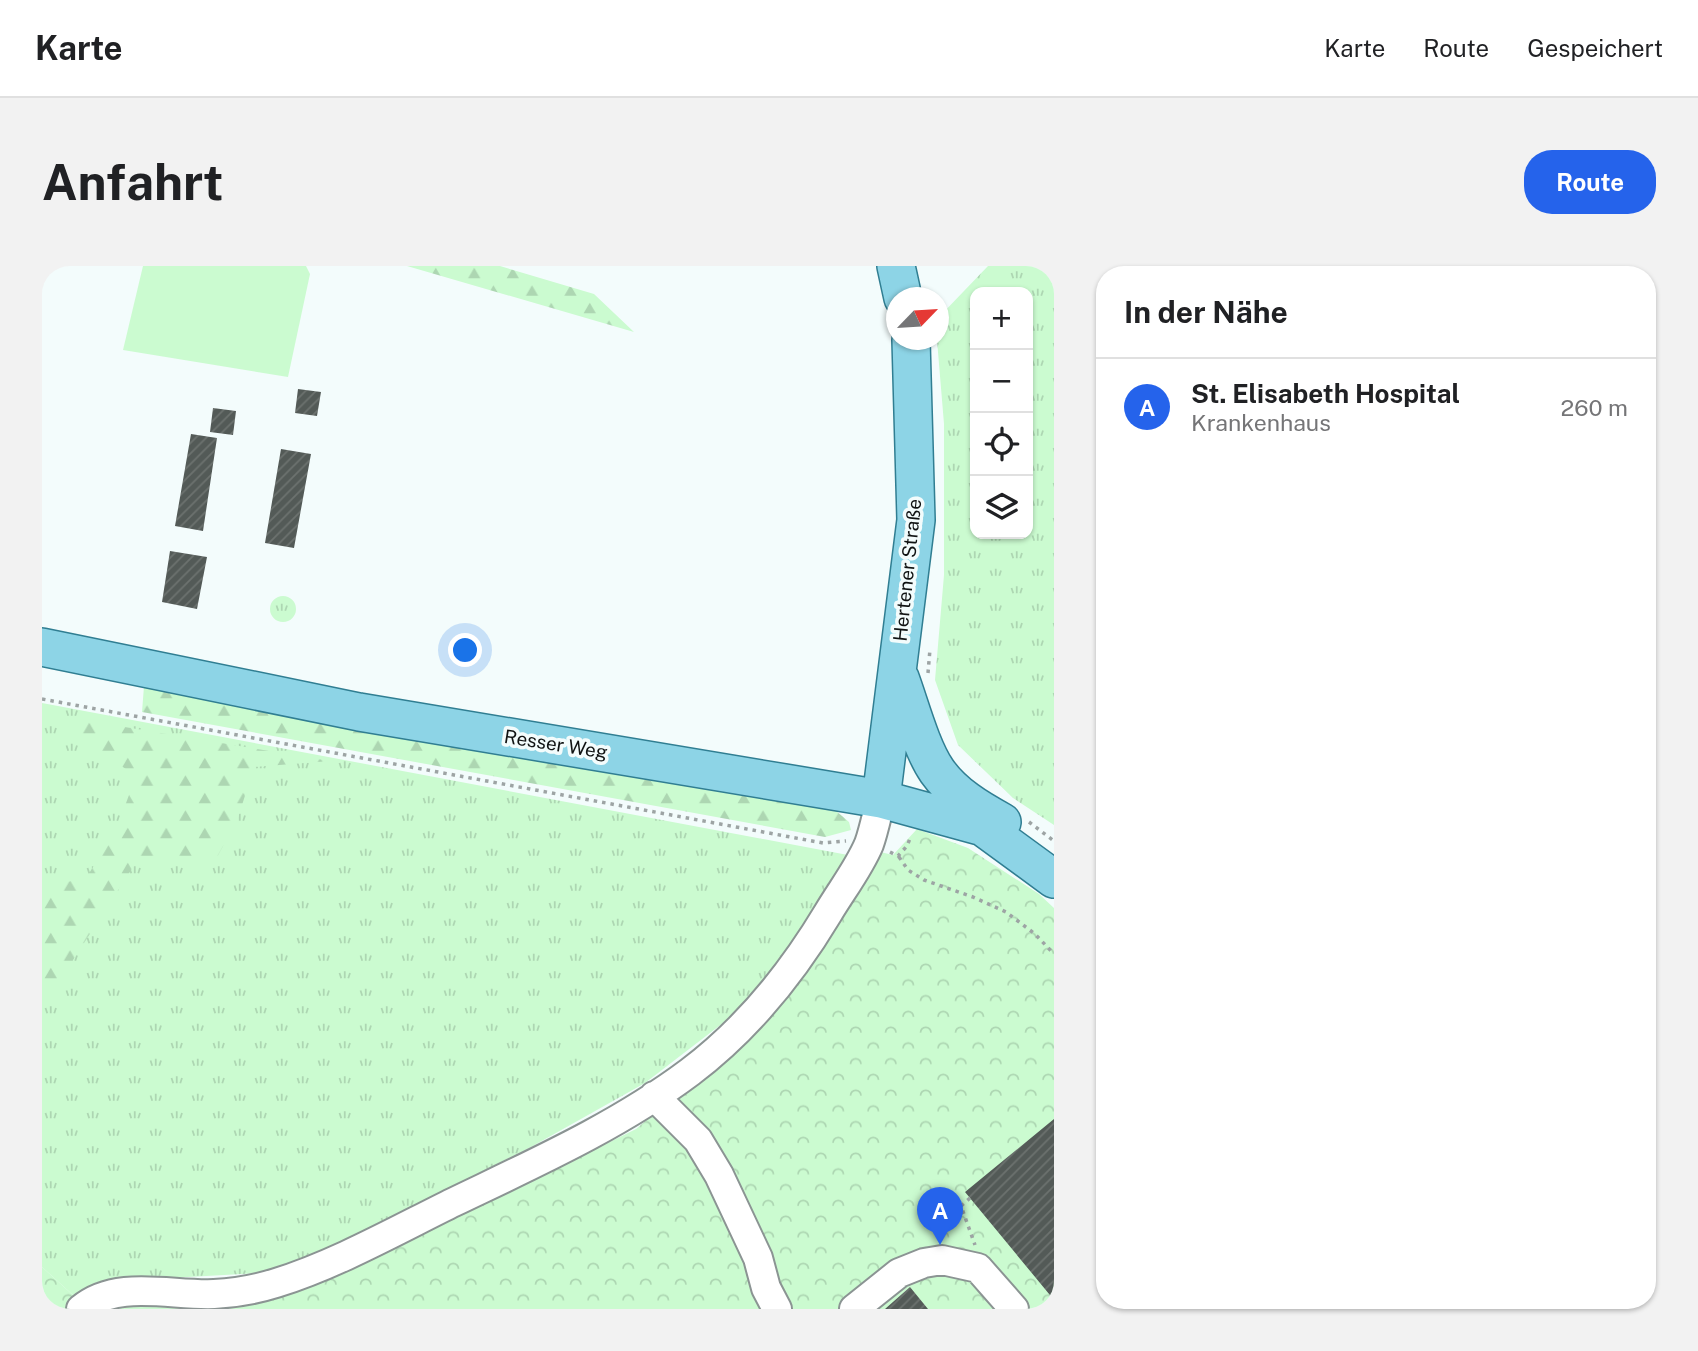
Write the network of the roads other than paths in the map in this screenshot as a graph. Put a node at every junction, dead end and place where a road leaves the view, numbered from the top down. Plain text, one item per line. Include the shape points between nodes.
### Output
1 (896, 266) edge
2 (901, 287) edge
3 (911, 350) edge
4 (42, 647) edge
5 (897, 670) junction
6 (881, 799) junction
7 (1054, 859) edge
8 (1054, 879) edge
9 (654, 1096) junction
10 (81, 1309) edge
11 (778, 1309) edge
12 (854, 1309) edge
13 (1014, 1309) edge

1 - 2 main road
3 - 5 main road, Hertener Straße via 916,520
4 - 6 main road, Resser Weg via 359,712
5 - 6 main road, Hertener Straße
5 - 7 main road via 937,771 972,806 1014,828
6 - 8 main road, Resser Weg via 983,827
6 - 9 street via 869,844 811,940 752,1016 691,1071
9 - 10 street via 583,1139 276,1283 214,1294 125,1292 97,1298
9 - 11 street via 705,1152
12 - 13 street via 899,1273 942,1260 978,1268

